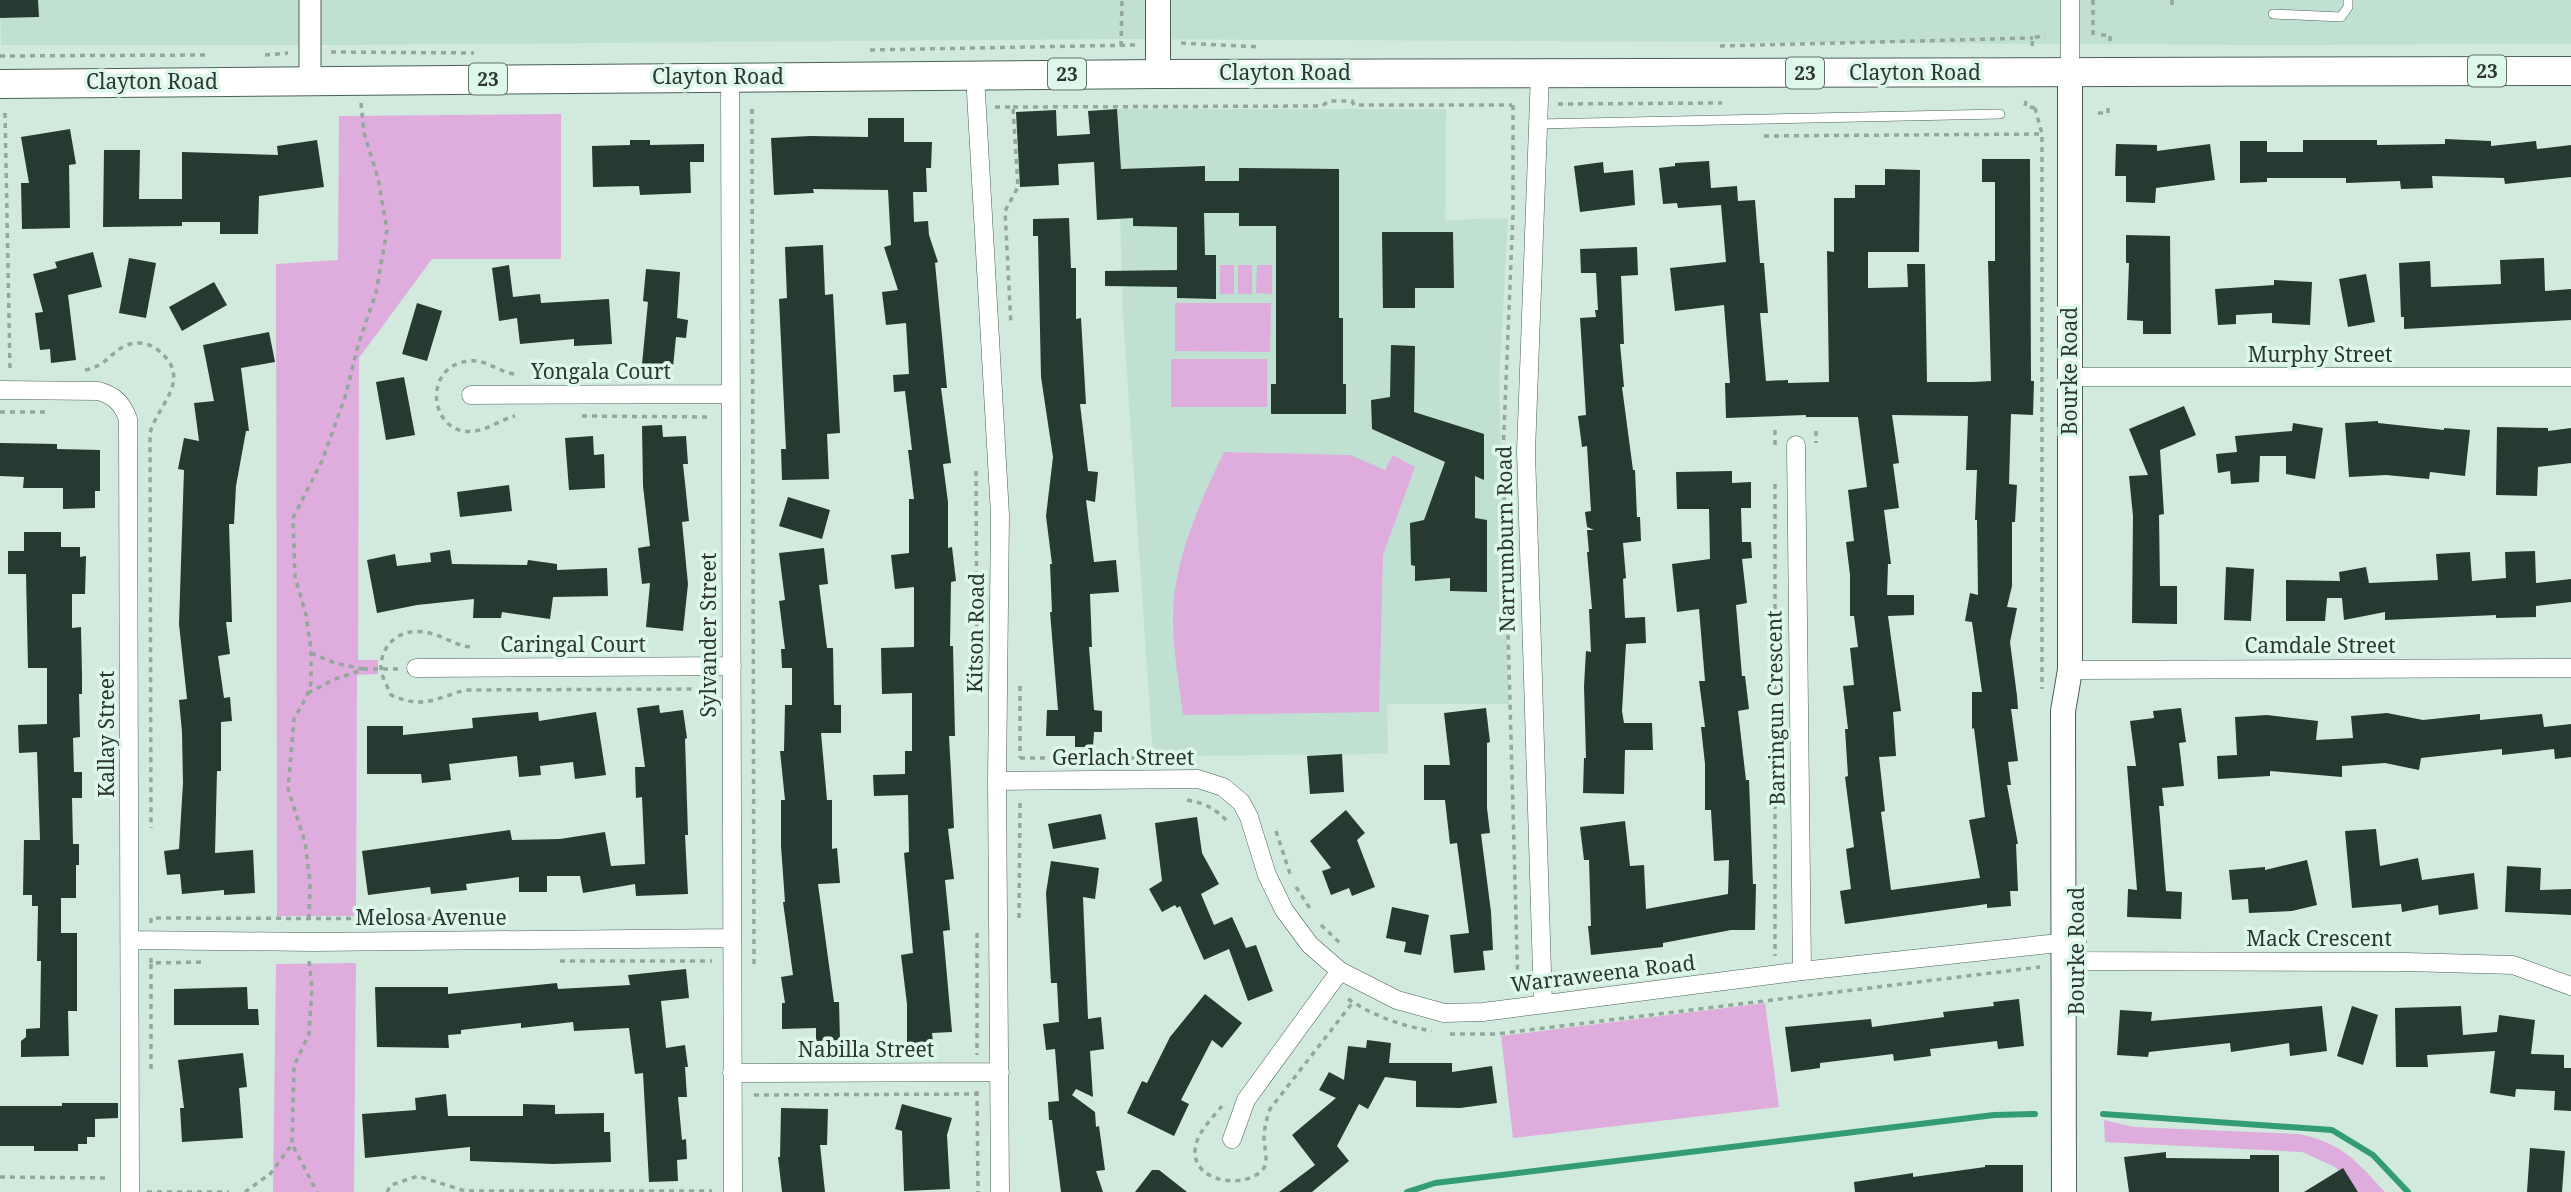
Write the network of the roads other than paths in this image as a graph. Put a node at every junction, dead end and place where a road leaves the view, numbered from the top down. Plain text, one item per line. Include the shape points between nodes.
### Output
1 (310, 0) edge
2 (1158, 0) edge
3 (2070, 0) edge
4 (2348, 0) edge
5 (2273, 14) dead end
6 (2571, 71) edge
7 (2070, 72) junction
8 (1540, 73) junction
9 (1158, 74) junction
10 (975, 75) junction
11 (730, 78) junction
12 (310, 81) junction
13 (0, 84) edge
14 (2000, 114) dead end
15 (1538, 124) junction
16 (2070, 377) junction
17 (2571, 377) edge
18 (0, 390) edge
19 (471, 394) dead end
20 (730, 394) junction
21 (1796, 445) dead end
22 (732, 666) junction
23 (416, 668) road end
24 (2571, 668) edge
25 (2070, 670) junction
26 (998, 780) junction
27 (1241, 802) joint
28 (732, 938) junction
29 (130, 940) junction
30 (2065, 955) junction
31 (1802, 963) junction
32 (1340, 971) junction
33 (2571, 986) edge
34 (1544, 1004) junction
35 (1000, 1072) junction
36 (732, 1073) junction
37 (1232, 1139) dead end
38 (130, 1192) edge
39 (733, 1192) edge
40 (1000, 1192) edge
41 (2064, 1192) edge
42 (2078, 1192) edge

1 - 12 street
2 - 9 main road
3 - 7 street
4 - 5 lane via 2341,17
6 - 7 main road, Clayton Road / 23
7 - 8 main road, Clayton Road / 23
7 - 16 main road, Bourke Road
8 - 9 main road, Clayton Road / 23
8 - 15 street, Narrumburn Road
9 - 10 main road, Clayton Road / 23
10 - 11 main road, Clayton Road / 23
10 - 26 street, Kitson Road via 1000,514
11 - 12 main road, Clayton Road / 23
11 - 20 street, Sylvander Street
12 - 13 main road, Clayton Road / 23
14 - 15 lane, Clayton Road
15 - 34 street, Narrumburn Road via 1525,452
16 - 17 street, Murphy Street
16 - 25 main road, Bourke Road
18 - 29 street, Kallay Street via 98,391 120,402 128,419
19 - 20 street, Yongala Court
20 - 22 street, Sylvander Street
21 - 31 street, Barringun Crescent
22 - 23 street, Caringal Court
22 - 28 street, Sylvander Street
24 - 25 street, Camdale Street
25 - 30 main road, Bourke Road via 2077,712
26 - 27 street, Gerlach Street via 1198,779 1223,787
26 - 35 street, Kitson Road
27 - 32 street, Warraweena Road via 1284,910 1310,945
28 - 29 street, Melosa Avenue
28 - 36 street, Sylvander Street
29 - 38 street, Kallay Street
30 - 31 street, Warraweena Road
30 - 33 street, Mack Crescent via 2513,965
30 - 41 main road, Bourke Road
30 - 42 main road, Bourke Road
31 - 34 street, Warraweena Road
32 - 34 street, Warraweena Road via 1398,1000 1444,1013
32 - 37 street via 1246,1100
35 - 36 street, Nabilla Street
35 - 40 street, Kitson Road
36 - 39 street, Sylvander Street

